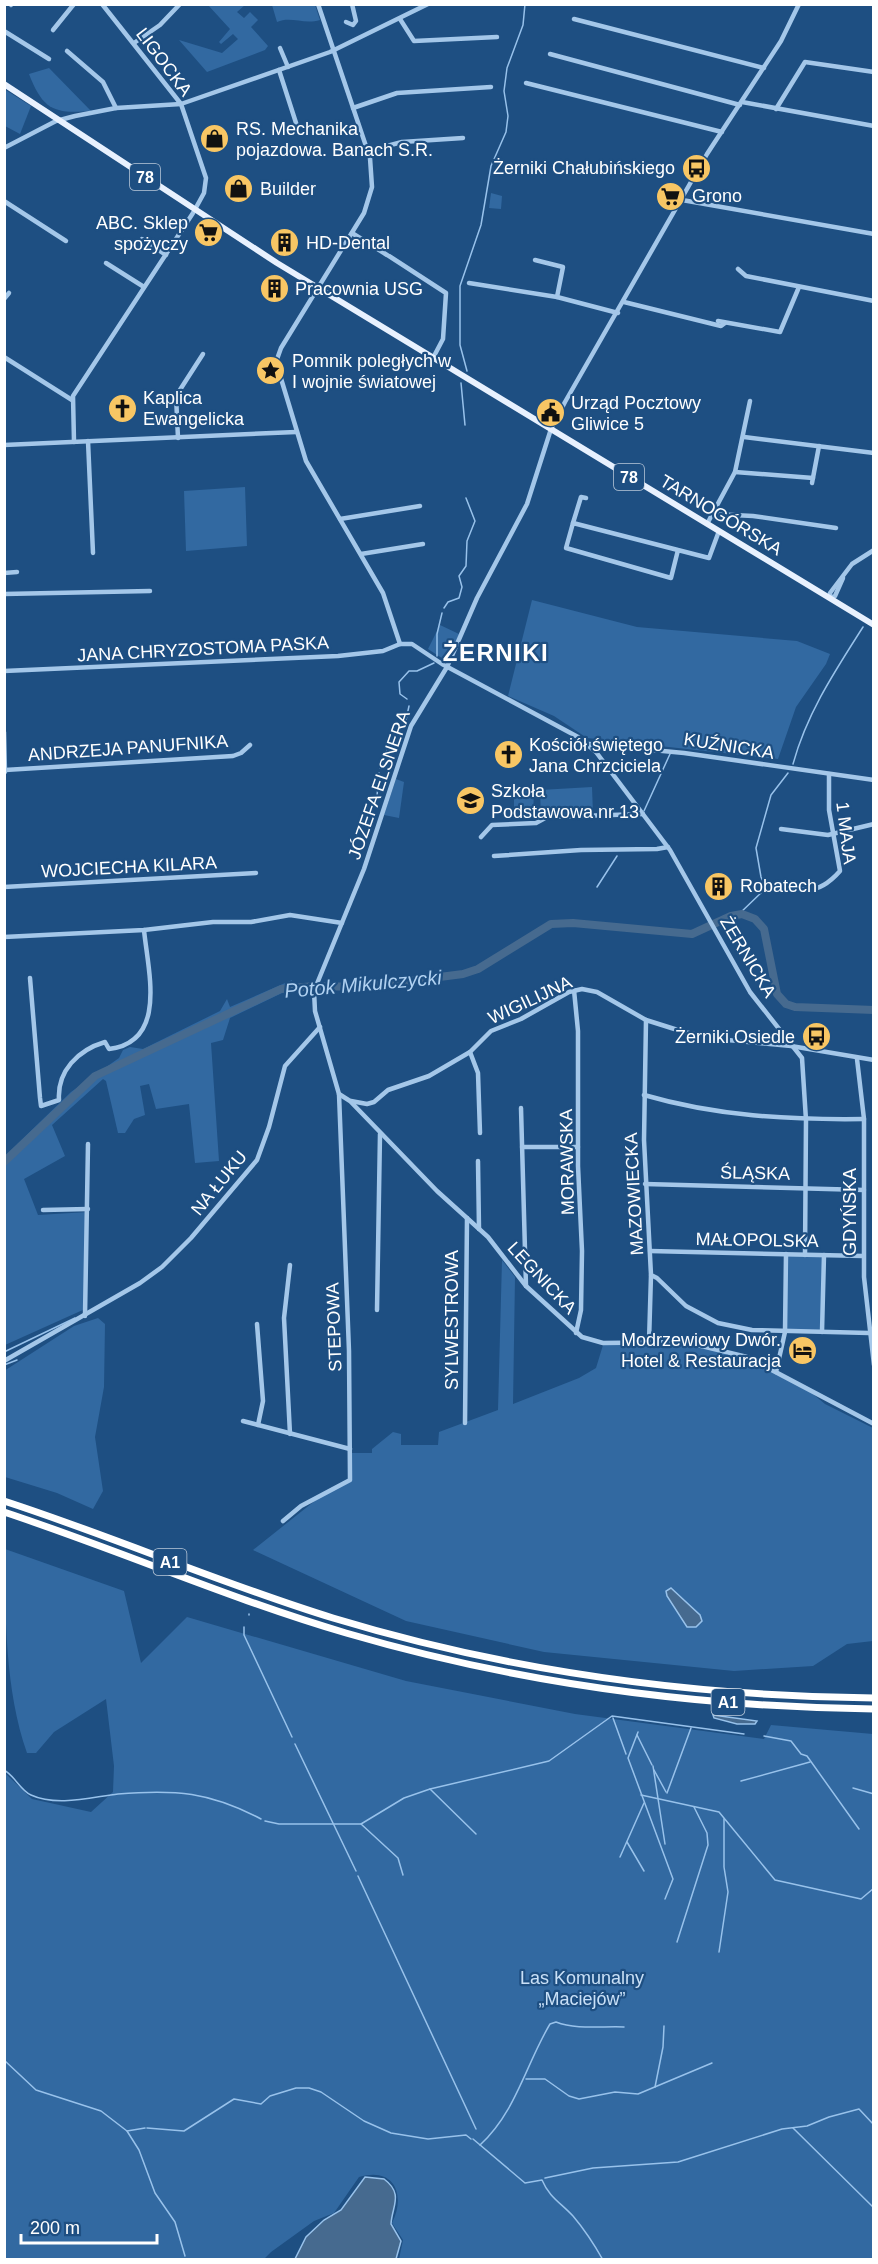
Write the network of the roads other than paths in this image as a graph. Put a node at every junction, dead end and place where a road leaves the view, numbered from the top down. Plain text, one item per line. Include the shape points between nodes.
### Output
1 (74, 4) edge
2 (102, 4) edge
3 (180, 4) edge
4 (318, 4) edge
5 (352, 4) edge
6 (428, 4) edge
7 (799, 4) edge
8 (408, 5) edge
9 (411, 13) junction
10 (400, 19) junction
11 (574, 19) dead end
12 (346, 21) dead end
13 (53, 30) dead end
14 (4, 31) edge
15 (497, 37) dead end
16 (134, 43) junction
17 (280, 48) dead end
18 (66, 51) dead end
19 (333, 51) junction
20 (550, 54) dead end
21 (49, 59) dead end
22 (288, 67) junction
23 (764, 68) junction
24 (279, 70) junction
25 (873, 72) edge
26 (526, 83) dead end
27 (4, 84) edge
28 (491, 87) dead end
29 (181, 104) junction
30 (741, 104) junction
31 (116, 108) junction
32 (353, 108) junction
33 (776, 109) junction
34 (60, 120) junction
35 (297, 126) dead end
36 (873, 126) edge
37 (722, 132) junction
38 (463, 138) dead end
39 (4, 148) edge
40 (368, 151) junction
41 (682, 200) junction
42 (4, 201) edge
43 (195, 210) junction
44 (352, 233) junction
45 (873, 234) edge
46 (142, 239) dead end
47 (66, 241) dead end
48 (166, 255) junction
49 (535, 260) dead end
50 (106, 262) dead end
51 (738, 269) dead end
52 (469, 282) dead end
53 (144, 287) junction
54 (799, 287) junction
55 (317, 288) junction
56 (9, 293) dead end
57 (557, 297) junction
58 (4, 299) edge
59 (873, 301) edge
60 (624, 302) junction
61 (618, 313) junction
62 (717, 321) dead end
63 (725, 323) junction
64 (203, 354) dead end
65 (4, 357) edge
66 (433, 358) junction
67 (72, 400) junction
68 (750, 401) dead end
69 (551, 429) junction
70 (296, 432) junction
71 (744, 437) junction
72 (178, 438) junction
73 (88, 441) junction
74 (74, 442) junction
75 (4, 445) edge
76 (819, 446) junction
77 (873, 453) edge
78 (735, 472) junction
79 (586, 498) dead end
80 (420, 506) dead end
81 (713, 514) junction
82 (340, 519) junction
83 (573, 523) junction
84 (707, 524) junction
85 (836, 528) dead end
86 (719, 531) junction
87 (423, 544) dead end
88 (678, 550) junction
89 (873, 550) edge
90 (93, 553) dead end
91 (361, 554) junction
92 (709, 558) junction
93 (718, 561) dead end
94 (17, 572) dead end
95 (4, 573) edge
96 (150, 591) dead end
97 (4, 594) edge
98 (830, 598) junction
99 (873, 626) edge
100 (400, 644) junction
101 (447, 667) junction
102 (4, 670) edge
103 (4, 732) edge
104 (589, 744) junction
105 (250, 745) dead end
106 (5, 754) edge
107 (5, 771) edge
108 (829, 774) junction
109 (873, 780) edge
110 (643, 814) junction
111 (873, 824) edge
112 (781, 829) dead end
113 (833, 834) junction
114 (481, 837) dead end
115 (668, 847) junction
116 (494, 856) dead end
117 (256, 873) dead end
118 (787, 883) dead end
119 (4, 887) edge
120 (342, 923) junction
121 (144, 930) junction
122 (4, 937) edge
123 (30, 978) dead end
124 (574, 990) junction
125 (646, 1020) junction
126 (320, 1027) junction
127 (791, 1046) junction
128 (470, 1052) junction
129 (857, 1059) junction
130 (873, 1060) edge
131 (339, 1094) junction
132 (644, 1095) junction
133 (350, 1101) junction
134 (520, 1108) dead end
135 (864, 1119) junction
136 (806, 1120) junction
137 (480, 1133) dead end
138 (380, 1134) junction
139 (88, 1144) dead end
140 (578, 1147) junction
141 (522, 1148) junction
142 (478, 1161) dead end
143 (645, 1184) junction
144 (806, 1188) junction
145 (864, 1190) junction
146 (88, 1209) junction
147 (43, 1210) dead end
148 (467, 1218) junction
149 (479, 1229) junction
150 (650, 1251) junction
151 (786, 1254) junction
152 (805, 1255) junction
153 (824, 1255) junction
154 (863, 1256) junction
155 (290, 1265) dead end
156 (651, 1275) junction
157 (526, 1286) junction
158 (377, 1310) dead end
159 (85, 1316) junction
160 (257, 1324) dead end
161 (785, 1332) junction
162 (822, 1332) junction
163 (576, 1333) junction
164 (869, 1333) junction
165 (649, 1342) junction
166 (4, 1361) edge
167 (873, 1365) edge
168 (776, 1372) junction
169 (243, 1421) dead end
170 (465, 1423) dead end
171 (873, 1424) edge
172 (258, 1425) junction
173 (290, 1434) junction
174 (350, 1449) junction
175 (4, 1501) edge
176 (4, 1512) edge
177 (283, 1521) dead end
178 (873, 1698) edge
179 (873, 1708) edge

1 - 13 street
2 - 16 street, LIGOCKA
3 - 16 street via 160,25
4 - 19 street
5 - 12 street via 356,21 353,25
6 - 9 street
7 - 23 street, JÓZEFA ELSNERA
8 - 9 street
9 - 10 street
10 - 15 street via 414,40
10 - 19 street
11 - 23 street
14 - 21 street
16 - 29 street, LIGOCKA
17 - 22 street
18 - 31 street via 103,82
19 - 22 street
19 - 32 street
20 - 30 street
22 - 24 street
23 - 30 street, JÓZEFA ELSNERA
24 - 29 street
24 - 35 street
25 - 33 street via 805,62
26 - 37 street
27 - 34 main road, TARNOGÓRSKA / 78
28 - 32 street via 397,93
29 - 31 street
29 - 43 street, LIGOCKA via 206,178
30 - 33 street
30 - 37 street, JÓZEFA ELSNERA
31 - 34 street
32 - 40 street
33 - 36 street
34 - 39 street
34 - 43 main road, TARNOGÓRSKA / 78
37 - 41 street, JÓZEFA ELSNERA
38 - 40 street via 402,142
40 - 44 street via 372,187 364,213
41 - 45 street
41 - 60 street, JÓZEFA ELSNERA
42 - 47 street
43 - 48 street, LIGOCKA
43 - 55 main road, TARNOGÓRSKA / 78
44 - 55 street
44 - 66 street via 446,293 444,339
46 - 48 street
48 - 53 street, LIGOCKA
49 - 57 street via 563,267
50 - 53 street
51 - 54 street via 746,276
52 - 57 street
53 - 67 street, LIGOCKA
54 - 59 street
54 - 63 street via 780,332
55 - 66 main road, TARNOGÓRSKA / 78
55 - 70 street via 276,362
56 - 58 street
57 - 61 street
60 - 61 street, JÓZEFA ELSNERA
60 - 63 street via 704,324
61 - 69 street, JÓZEFA ELSNERA
62 - 63 street
64 - 72 street via 176,396
65 - 67 street
66 - 69 main road, TARNOGÓRSKA / 78
67 - 74 street
68 - 71 street
69 - 84 main road, TARNOGÓRSKA / 78
69 - 101 street, JÓZEFA ELSNERA via 527,504 477,598
70 - 72 street
70 - 82 street via 310,470
71 - 76 street
71 - 78 street
72 - 73 street
73 - 74 street
73 - 90 street
74 - 75 street
76 - 77 street
76 - 78 street via 812,481
78 - 81 street
79 - 83 street via 581,497
80 - 82 street
81 - 84 street
81 - 85 street
82 - 91 street
83 - 88 street
83 - 88 street via 566,549 671,578
84 - 86 main road, TARNOGÓRSKA / 78
86 - 92 street
86 - 98 main road, TARNOGÓRSKA / 78
87 - 91 street
88 - 92 street
89 - 98 street via 852,564 835,596
91 - 100 street via 383,592
92 - 93 street
94 - 95 street
96 - 97 street
98 - 99 main road, TARNOGÓRSKA / 78
100 - 101 street, ŻERNICKA via 412,644
100 - 102 street, JANA CHRYZOSTOMA PASKA via 383,651 338,656
101 - 104 street, ŻERNICKA
101 - 120 street, JÓZEFA ELSNERA via 411,726 368,860
103 - 106 street
104 - 108 street, KUŹNICKA
104 - 110 street, ŻERNICKA
105 - 107 street, ANDRZEJA PANUFNIKA via 233,756
106 - 107 street
108 - 109 street, KUŹNICKA
108 - 113 street, 1 MAJA via 827,798
110 - 114 street via 547,817 536,823 492,825
110 - 115 street, ŻERNICKA
111 - 113 street
112 - 113 street
113 - 118 street, 1 MAJA via 840,866 834,878 821,887 804,891
115 - 116 street
115 - 127 street, ŻERNICKA via 750,992
117 - 119 street, WOJCIECHA KILARA
120 - 121 street via 290,915
120 - 126 street, JÓZEFA ELSNERA via 314,991
121 - 122 street
121 - 123 street via 151,1002 142,1030 125,1046 109,1049 105,1042 75,1057 61,1078 59,1100 45,1107 41,1106 40,1098
124 - 125 street, WIGILIJNA via 597,992
124 - 128 street, WIGILIJNA via 491,1031
124 - 140 street, MORAWSKA
125 - 127 street, WIGILIJNA via 717,1040
125 - 132 street, MAZOWIECKA
126 - 131 street
126 - 159 street, NA ŁUKU via 285,1066 264,1143 249,1171 162,1267
127 - 129 street, WIGILIJNA
127 - 136 street, ŻERNICKA via 802,1058
128 - 133 street, WIGILIJNA via 429,1076 388,1090 374,1102
128 - 137 street via 478,1073
129 - 130 street, WIGILIJNA
129 - 135 street, GDYŃSKA
131 - 133 street, LEGNICKA
131 - 174 street, STEPOWA
132 - 136 street via 673,1104 770,1119
132 - 143 street, MAZOWIECKA
133 - 138 street, LEGNICKA
134 - 141 street
135 - 136 street
135 - 145 street, GDYŃSKA
136 - 144 street, ŻERNICKA
138 - 148 street, LEGNICKA
138 - 158 street
139 - 146 street
140 - 141 street
140 - 163 street, MORAWSKA via 582,1251 581,1310
141 - 157 street
142 - 149 street
143 - 144 street, ŚLĄSKA
143 - 150 street, MAZOWIECKA
144 - 145 street, ŚLĄSKA
144 - 152 street, ŻERNICKA
145 - 154 street, GDYŃSKA
146 - 147 street
146 - 159 street
148 - 149 street, LEGNICKA
148 - 170 street, SYLWESTROWA
149 - 157 street, LEGNICKA
150 - 151 street, MAŁOPOLSKA
150 - 156 street, MAZOWIECKA
151 - 152 street, MAŁOPOLSKA
151 - 161 street
152 - 153 street, MAŁOPOLSKA
153 - 154 street, MAŁOPOLSKA
153 - 162 street
154 - 164 street, GDYŃSKA
155 - 173 street via 284,1318
156 - 161 street, MAZOWIECKA via 686,1306 718,1323
156 - 165 street
157 - 163 street, LEGNICKA
159 - 166 street, NA ŁUKU
160 - 172 street via 262,1401
161 - 162 street, MAZOWIECKA
161 - 168 street
162 - 164 street, MAZOWIECKA
163 - 165 street, LEGNICKA via 603,1342
164 - 167 street, GDYŃSKA
165 - 168 street, LEGNICKA via 695,1345 747,1357
168 - 171 street, LEGNICKA
169 - 172 street
172 - 173 street
173 - 174 street
174 - 177 street, STEPOWA via 350,1480 301,1506
175 - 178 highway, A1 via 218,1580 352,1623 480,1655 626,1681 741,1693
176 - 179 highway, A1 via 332,1629 488,1668 624,1691 749,1704

